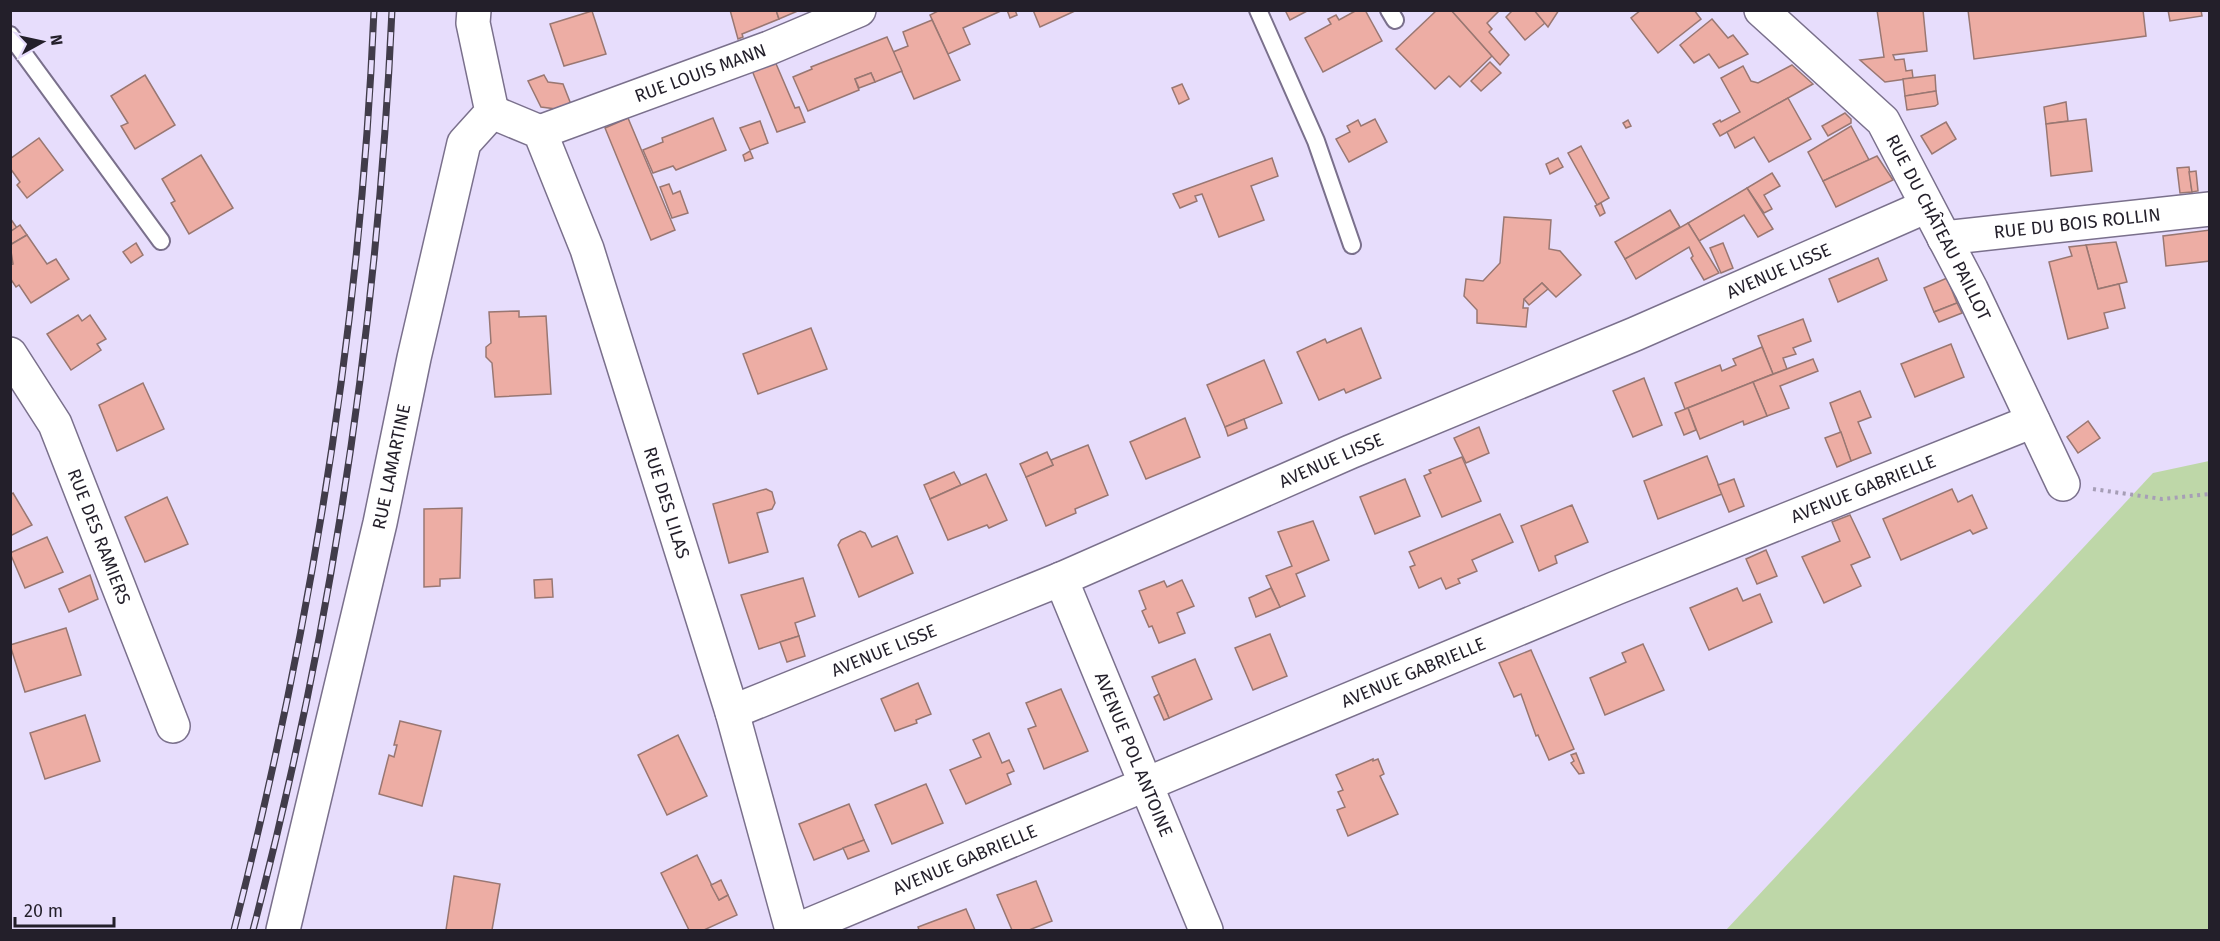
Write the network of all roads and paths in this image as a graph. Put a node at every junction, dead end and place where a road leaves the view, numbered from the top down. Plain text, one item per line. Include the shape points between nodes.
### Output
1 (474, 10) edge
2 (859, 10) edge
3 (1258, 10) edge
4 (1761, 10) edge
5 (10, 35) edge
6 (492, 112) junction
7 (540, 132) junction
8 (1927, 206) junction
9 (2210, 209) edge
10 (1944, 238) junction
11 (161, 241) dead end
12 (1352, 245) dead end
13 (10, 354) edge
14 (2033, 421) junction
15 (2063, 484) joint
16 (2210, 494) edge
17 (1061, 579) junction
18 (732, 712) junction
19 (172, 726) dead end
20 (1147, 783) junction
21 (284, 930) edge
22 (792, 930) edge
23 (797, 930) edge
24 (1206, 930) edge

1 - 6 street via 473,23
2 - 7 street, RUE LOUIS MANN via 769,48
3 - 12 lane via 1316,141
4 - 8 street, RUE DU CHÂTEAU PAILLOT via 1883,121
5 - 11 lane
6 - 7 street
6 - 21 street, RUE LAMARTINE via 464,143
7 - 18 street, RUE DES LILAS via 587,249
8 - 10 street, RUE DU CHÂTEAU PAILLOT
8 - 17 street, AVENUE LISSE
9 - 10 street, RUE DU BOIS ROLLIN
10 - 14 street, RUE DU CHÂTEAU PAILLOT
13 - 19 street, RUE DES RAMIERS via 55,424
14 - 15 street, RUE DU CHÂTEAU PAILLOT
14 - 20 street, AVENUE GABRIELLE via 1616,588
15 - 16 path via 2162,499
17 - 18 street, AVENUE LISSE
17 - 20 street, AVENUE POL ANTOINE
18 - 22 street, RUE DES LILAS
20 - 23 street, AVENUE GABRIELLE
20 - 24 street, AVENUE POL ANTOINE

